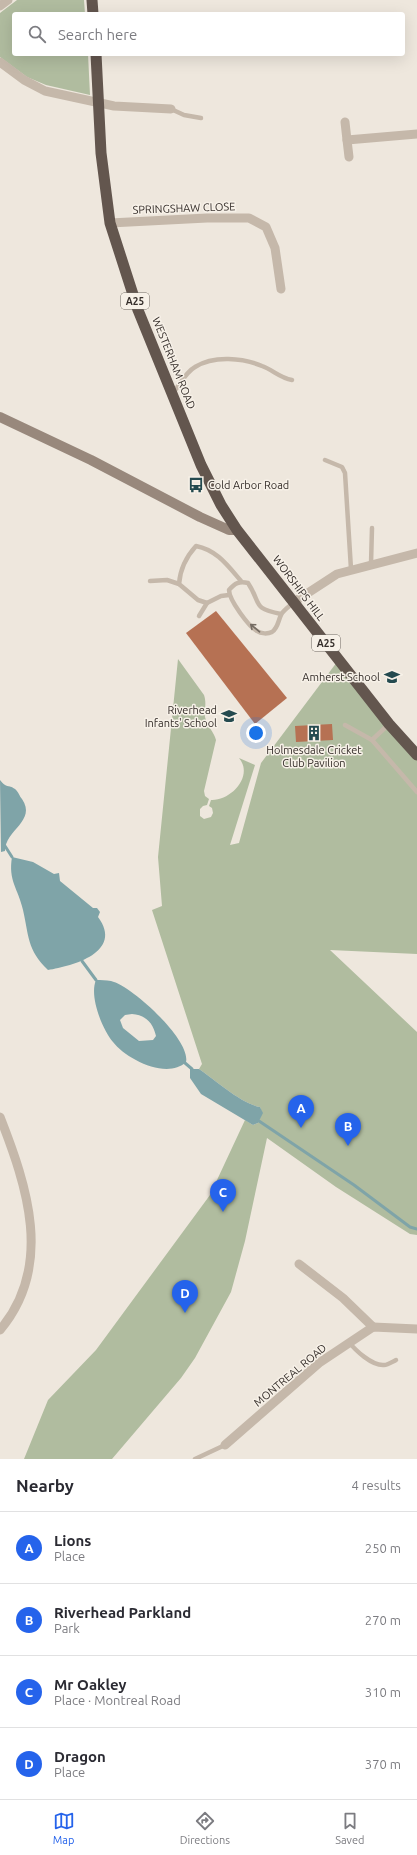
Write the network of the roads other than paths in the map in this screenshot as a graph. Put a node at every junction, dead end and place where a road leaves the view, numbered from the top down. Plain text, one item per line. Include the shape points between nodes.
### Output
1 (8, 0) edge
2 (92, 0) edge
3 (0, 6) edge
4 (93, 12) edge
5 (96, 56) edge
6 (0, 62) edge
7 (98, 103) junction
8 (171, 109) joint
9 (201, 118) dead end
10 (345, 122) dead end
11 (417, 134) edge
12 (348, 140) junction
13 (349, 157) dead end
14 (110, 223) junction
15 (281, 289) dead end
16 (292, 380) dead end
17 (172, 394) junction
18 (0, 417) edge
19 (325, 460) dead end
20 (372, 528) dead end
21 (237, 530) junction
22 (417, 553) edge
23 (371, 564) junction
24 (351, 569) junction
25 (150, 581) dead end
26 (241, 581) junction
27 (179, 584) junction
28 (229, 594) junction
29 (294, 602) junction
30 (207, 604) junction
31 (281, 614) junction
32 (199, 616) dead end
33 (389, 724) junction
34 (345, 725) dead end
35 (372, 740) junction
36 (417, 755) edge
37 (417, 792) edge
38 (0, 1117) edge
39 (299, 1264) dead end
40 (373, 1326) junction
41 (417, 1329) edge
42 (0, 1330) edge
43 (348, 1342) junction
44 (396, 1360) dead end
45 (225, 1445) joint
46 (195, 1459) edge

1 - 3 street
2 - 4 highway
5 - 7 highway, WESTERHAM ROAD / A25
6 - 7 street via 24,80 40,88
7 - 8 street
7 - 14 highway, WESTERHAM ROAD / A25 via 100,153
8 - 9 lane via 187,116
10 - 12 street
11 - 12 street
12 - 13 street
14 - 15 street, SPRINGSHAW CLOSE via 249,218 266,227 275,248
14 - 17 highway, WESTERHAM ROAD / A25 via 138,310
16 - 17 lane via 280,377 253,363 220,360 195,366
17 - 21 highway, WESTERHAM ROAD / A25 via 204,471
18 - 21 main road via 91,460 200,517 229,530
19 - 24 lane via 342,467 345,473
20 - 23 lane
21 - 29 highway, WORSHIPS HILL / A25
22 - 23 street
23 - 24 street
24 - 29 street via 337,574
25 - 27 lane via 167,580
26 - 27 lane via 223,560 212,552 196,546 184,564
26 - 28 lane via 234,584
26 - 31 lane via 248,583 258,607
27 - 30 lane
28 - 30 lane
31 -> 28 lane via 276,628 271,632 265,634 257,631 243,616
29 - 31 lane
29 - 33 highway, WORSHIPS HILL / A25
30 - 32 lane
33 - 35 lane
33 - 36 highway, WORSHIPS HILL / A25
34 - 35 lane
35 - 37 lane
38 - 42 street via 22,1178 32,1242 25,1283 18,1303
39 - 40 street via 343,1298
40 - 41 street
40 - 43 street, MONTREAL ROAD
43 - 44 lane via 356,1352 379,1365
43 - 45 street, MONTREAL ROAD via 319,1363
45 - 46 lane

